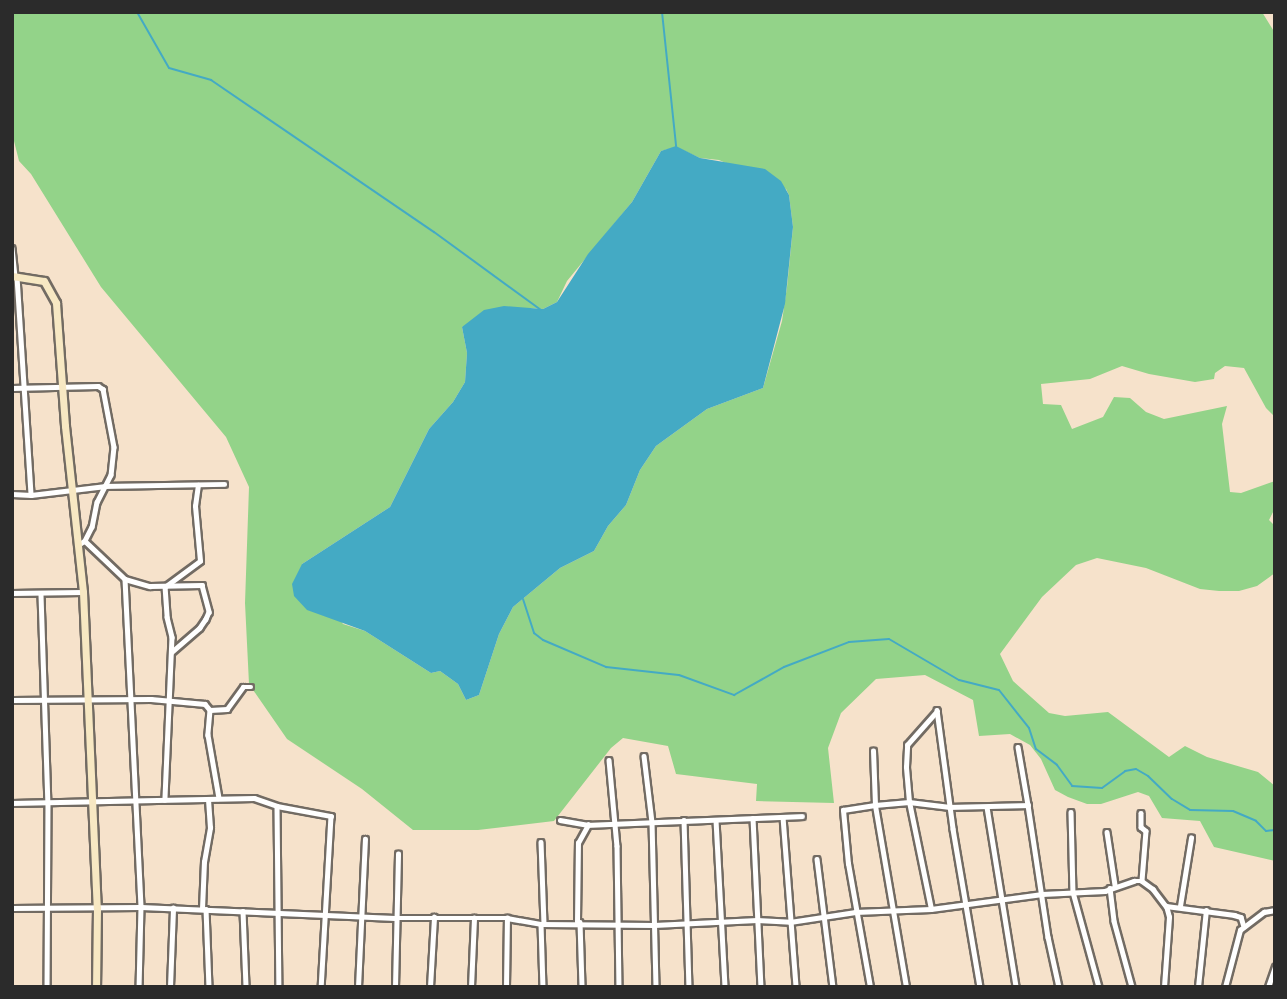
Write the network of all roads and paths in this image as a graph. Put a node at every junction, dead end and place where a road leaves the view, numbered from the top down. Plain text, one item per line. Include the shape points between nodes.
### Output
1 (12, 248) edge
2 (15, 276) edge
3 (63, 387) junction
4 (12, 388) edge
5 (26, 388) junction
6 (225, 484) dead end
7 (198, 485) junction
8 (105, 486) junction
9 (74, 491) junction
10 (12, 494) edge
11 (31, 495) junction
12 (85, 541) junction
13 (78, 546) junction
14 (125, 579) junction
15 (165, 586) junction
16 (83, 592) junction
17 (12, 593) edge
18 (41, 595) junction
19 (172, 652) junction
20 (251, 687) dead end
21 (47, 699) junction
22 (87, 699) junction
23 (12, 700) edge
24 (133, 701) junction
25 (169, 701) junction
26 (209, 710) junction
27 (1018, 747) dead end
28 (873, 751) dead end
29 (644, 756) dead end
30 (609, 760) dead end
31 (219, 799) junction
32 (136, 800) junction
33 (165, 800) junction
34 (208, 800) junction
35 (93, 802) junction
36 (909, 802) junction
37 (12, 803) edge
38 (48, 803) junction
39 (875, 805) junction
40 (1028, 805) junction
41 (276, 806) junction
42 (950, 807) junction
43 (987, 807) junction
44 (1071, 812) dead end
45 (1141, 813) dead end
46 (802, 816) dead end
47 (783, 817) junction
48 (753, 818) junction
49 (560, 820) dead end
50 (684, 820) junction
51 (716, 820) junction
52 (614, 822) junction
53 (653, 822) junction
54 (588, 825) junction
55 (1107, 832) dead end
56 (1191, 838) dead end
57 (365, 839) dead end
58 (541, 842) dead end
59 (398, 854) dead end
60 (817, 859) dead end
61 (1142, 881) junction
62 (1113, 887) junction
63 (1073, 892) junction
64 (1042, 894) junction
65 (1003, 900) junction
66 (964, 903) junction
67 (1166, 906) junction
68 (1180, 906) junction
69 (141, 907) junction
70 (12, 908) edge
71 (97, 908) junction
72 (173, 908) junction
73 (49, 909) junction
74 (204, 909) junction
75 (931, 909) junction
76 (1206, 910) junction
77 (1275, 910) edge
78 (243, 911) junction
79 (278, 911) junction
80 (855, 912) junction
81 (892, 912) junction
82 (323, 913) junction
83 (360, 916) junction
84 (434, 917) junction
85 (823, 917) junction
86 (395, 918) junction
87 (474, 918) junction
88 (507, 918) junction
89 (757, 920) junction
90 (723, 921) junction
91 (579, 922) junction
92 (790, 922) junction
93 (542, 923) junction
94 (686, 923) junction
95 (616, 925) junction
96 (654, 925) junction
97 (1244, 927) junction
98 (1275, 967) edge
99 (47, 987) edge
100 (96, 987) edge
101 (139, 987) edge
102 (170, 987) edge
103 (209, 987) edge
104 (246, 987) edge
105 (279, 987) edge
106 (321, 987) edge
107 (358, 987) edge
108 (395, 987) edge
109 (430, 987) edge
110 (471, 987) edge
111 (506, 987) edge
112 (543, 987) edge
113 (582, 987) edge
114 (619, 987) edge
115 (656, 987) edge
116 (689, 987) edge
117 (725, 987) edge
118 (761, 987) edge
119 (796, 987) edge
120 (833, 987) edge
121 (870, 987) edge
122 (906, 987) edge
123 (979, 987) edge
124 (1016, 987) edge
125 (1059, 987) edge
126 (1099, 987) edge
127 (1132, 987) edge
128 (1164, 987) edge
129 (1198, 987) edge
130 (1225, 987) edge
131 (1268, 987) edge

1 - 2 street
2 - 3 street via 44,281 57,303
2 - 5 street
3 - 5 street
3 - 8 street via 103,389 114,447
3 - 9 street
4 - 5 street
5 - 11 street
6 - 7 street
7 - 8 street
7 - 15 street via 195,506 200,561
8 - 9 street
8 - 12 street
9 - 11 street
9 - 13 street
10 - 11 street
12 - 13 street
12 - 14 street
13 - 16 street
14 - 15 street
14 - 24 street
15 - 19 street
15 - 19 street via 202,585 209,612 200,628
16 - 18 street
16 - 22 street
17 - 18 street
18 - 21 street
19 - 25 street
20 - 26 street via 243,687 228,709
21 - 22 street
21 - 23 street
21 - 38 street
22 - 24 street
22 - 35 street
24 - 25 street
24 - 32 street
25 - 26 street via 205,704
25 - 33 street
26 - 31 street via 208,735
27 - 40 street
28 - 39 street
29 - 53 street
30 - 52 street
31 - 34 street
31 - 41 street via 254,798
32 - 33 street
32 - 35 street
32 - 69 street
33 - 34 street
34 - 74 street
35 - 38 street
35 - 71 street
36 - 39 street
36 - 42 street
36 - 42 street via 907,745 937,710
36 - 75 street
37 - 38 street
38 - 73 street
39 - 80 street via 843,810
39 - 81 street
40 - 43 street
40 - 64 street
41 - 79 street
41 - 82 street via 331,816
42 - 43 street
42 - 66 street
43 - 65 street
44 - 63 street
45 - 61 street via 1141,827 1146,831
46 - 47 street
47 - 48 street
47 - 92 street
48 - 51 street
48 - 89 street
49 - 54 street
50 - 51 street
50 - 53 street
50 - 94 street
51 - 90 street
52 - 53 street
52 - 54 street
52 - 95 street
53 - 96 street
54 - 91 street via 578,843
55 - 62 street
56 - 68 street
57 - 83 street
58 - 93 street
59 - 86 street
60 - 85 street
61 - 62 street
61 - 67 street
62 - 63 street
62 - 127 street via 1114,921
63 - 64 street
63 - 126 street
64 - 65 street
64 - 125 street
65 - 66 street
65 - 124 street
66 - 75 street
66 - 123 street
67 - 68 street
67 - 128 street
68 - 76 street
69 - 71 street
69 - 72 street
69 - 101 street
70 - 73 street
71 - 73 street
71 - 100 street
72 - 74 street
72 - 102 street
73 - 99 street
74 - 78 street
74 - 103 street
75 - 81 street
76 - 97 street via 1241,917
76 - 129 street
77 - 97 street via 1264,912
78 - 79 street
78 - 104 street
79 - 82 street
79 - 105 street
80 - 81 street
80 - 85 street
80 - 121 street
81 - 122 street
82 - 83 street
82 - 106 street
83 - 86 street
83 - 107 street
84 - 86 street
84 - 87 street
84 - 109 street
85 - 92 street
85 - 120 street
86 - 108 street
87 - 88 street
87 - 110 street
88 - 93 street
88 - 111 street
89 - 90 street
89 - 92 street
89 - 118 street
90 - 94 street
90 - 117 street
91 - 93 street
91 - 95 street
91 - 113 street
92 - 119 street
93 - 112 street
94 - 96 street
94 - 116 street
95 - 96 street
95 - 114 street
96 - 115 street
97 - 130 street
98 - 131 street

